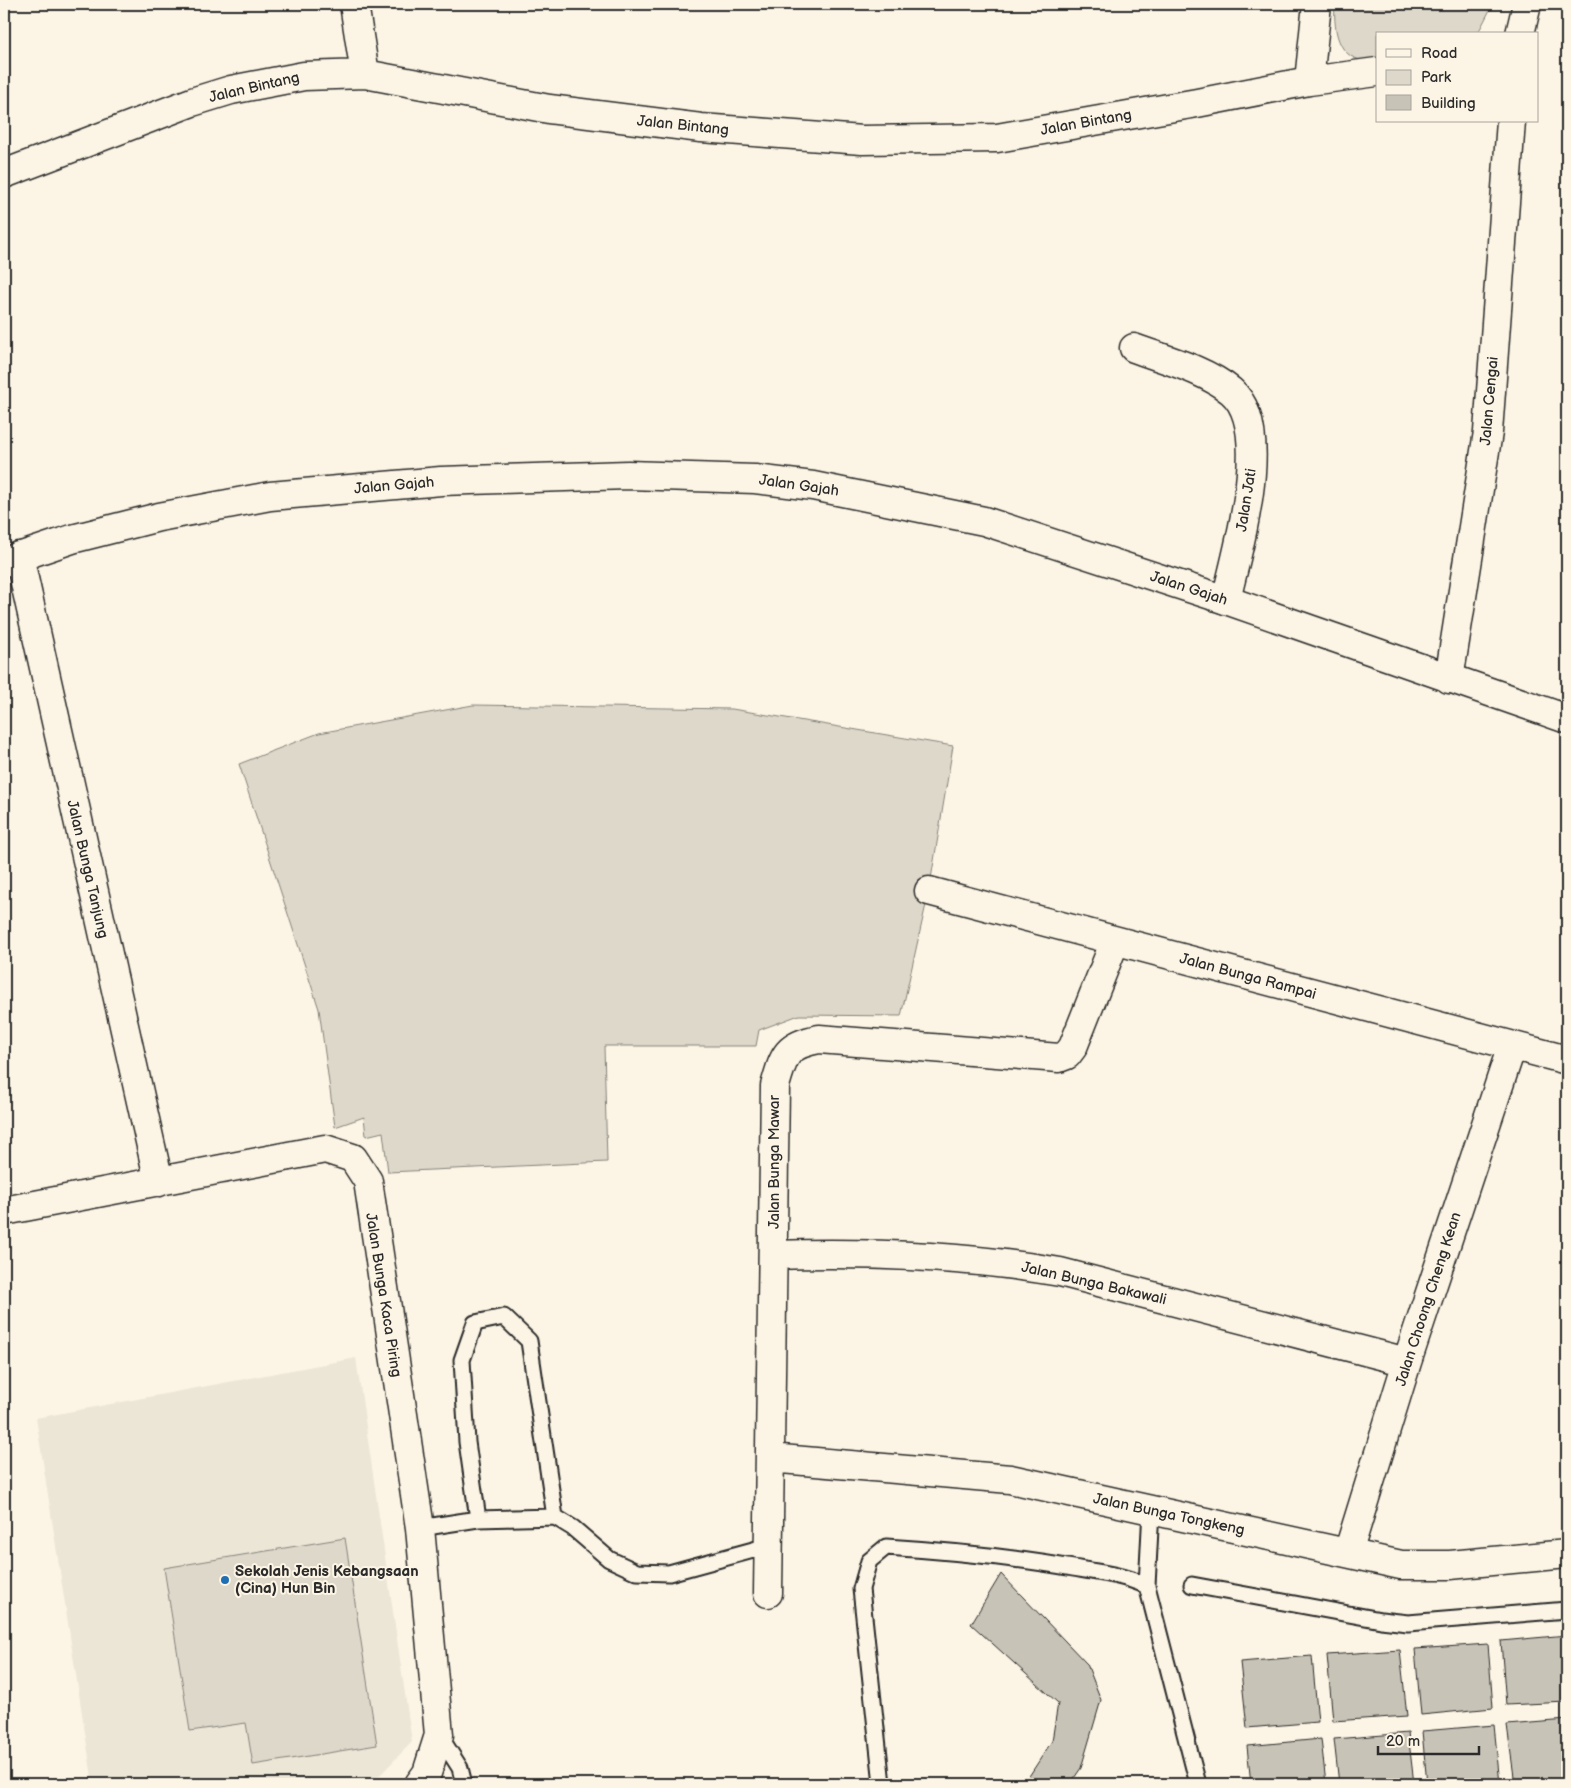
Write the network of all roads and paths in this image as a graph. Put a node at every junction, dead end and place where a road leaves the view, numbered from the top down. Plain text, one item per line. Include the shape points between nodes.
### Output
1 (354, 4) edge
2 (1317, 4) edge
3 (1527, 4) edge
4 (1520, 32) edge
5 (1376, 72) edge
6 (365, 74) junction
7 (1309, 81) junction
8 (1511, 122) edge
9 (4, 174) edge
10 (1134, 348) dead end
11 (11, 559) edge
12 (1226, 600) junction
13 (1449, 678) junction
14 (1567, 719) edge
15 (929, 891) dead end
16 (1116, 941) junction
17 (1512, 1046) junction
18 (1567, 1060) edge
19 (159, 1182) junction
20 (4, 1211) edge
21 (774, 1255) junction
22 (1407, 1362) junction
23 (770, 1458) junction
24 (1151, 1510) junction
25 (555, 1517) junction
26 (478, 1519) junction
27 (420, 1528) junction
28 (768, 1546) junction
29 (1348, 1553) junction
30 (1567, 1554) edge
31 (1192, 1585) dead end
32 (1147, 1586) junction
33 (768, 1593) dead end
34 (1567, 1610) edge
35 (439, 1735) junction
36 (419, 1784) edge
37 (464, 1784) edge
38 (882, 1784) edge
39 (1198, 1784) edge

1 - 6 street
2 - 7 street
3 - 4 street
5 - 7 street, Jalan Bintang
6 - 7 street, Jalan Bintang via 549,109 701,128 862,140 997,138
6 - 9 street, Jalan Bintang via 304,76 231,90
8 - 13 street, Jalan Cengai via 1488,432
10 - 12 street, Jalan Jati via 1205,375 1232,392 1246,412 1253,448 1251,484
11 - 12 street, Jalan Gajah via 72,539 159,517 270,496 441,481 695,476 813,486 984,521
11 - 19 street, Jalan Bunga Tanjung
12 - 13 street, Jalan Gajah
13 - 14 street, Jalan Gajah
15 - 16 street, Jalan Bunga Rampai
16 - 17 street, Jalan Bunga Rampai
16 - 21 street, Jalan Bunga Mawar via 1073,1047 1067,1055 1059,1058 819,1039 800,1043 788,1052 775,1086
17 - 18 street, Jalan Bunga Rampai
17 - 22 street, Jalan Choong Cheng Kean
19 - 20 street, Jalan Bunga Kaca Piring
19 - 27 street, Jalan Bunga Kaca Piring via 324,1149 353,1158 368,1181
21 - 22 street, Jalan Bunga Bakawali via 830,1253 1002,1262 1060,1272
21 - 23 street, Jalan Bunga Mawar
22 - 29 street, Jalan Choong Cheng Kean
23 - 24 street, Jalan Bunga Tongkeng via 1010,1479
23 - 28 street, Jalan Bunga Mawar
24 - 29 street, Jalan Bunga Tongkeng
24 - 32 lane
25 - 26 lane
25 - 26 lane via 529,1341 504,1317 475,1323 462,1360 467,1442
25 - 28 lane via 609,1559 637,1572 669,1573
26 - 27 lane
27 - 35 street, Jalan Bunga Kaca Piring
28 - 33 street, Jalan Bunga Mawar
29 - 30 street, Jalan Bunga Tongkeng via 1401,1565 1428,1566
31 - 34 lane via 1408,1623
32 - 38 lane via 1128,1578 1040,1562 886,1547 869,1561 861,1589
32 - 39 lane
35 - 36 street via 427,1773
35 - 37 lane, Jalan Bunga Kaca Piring via 460,1768

